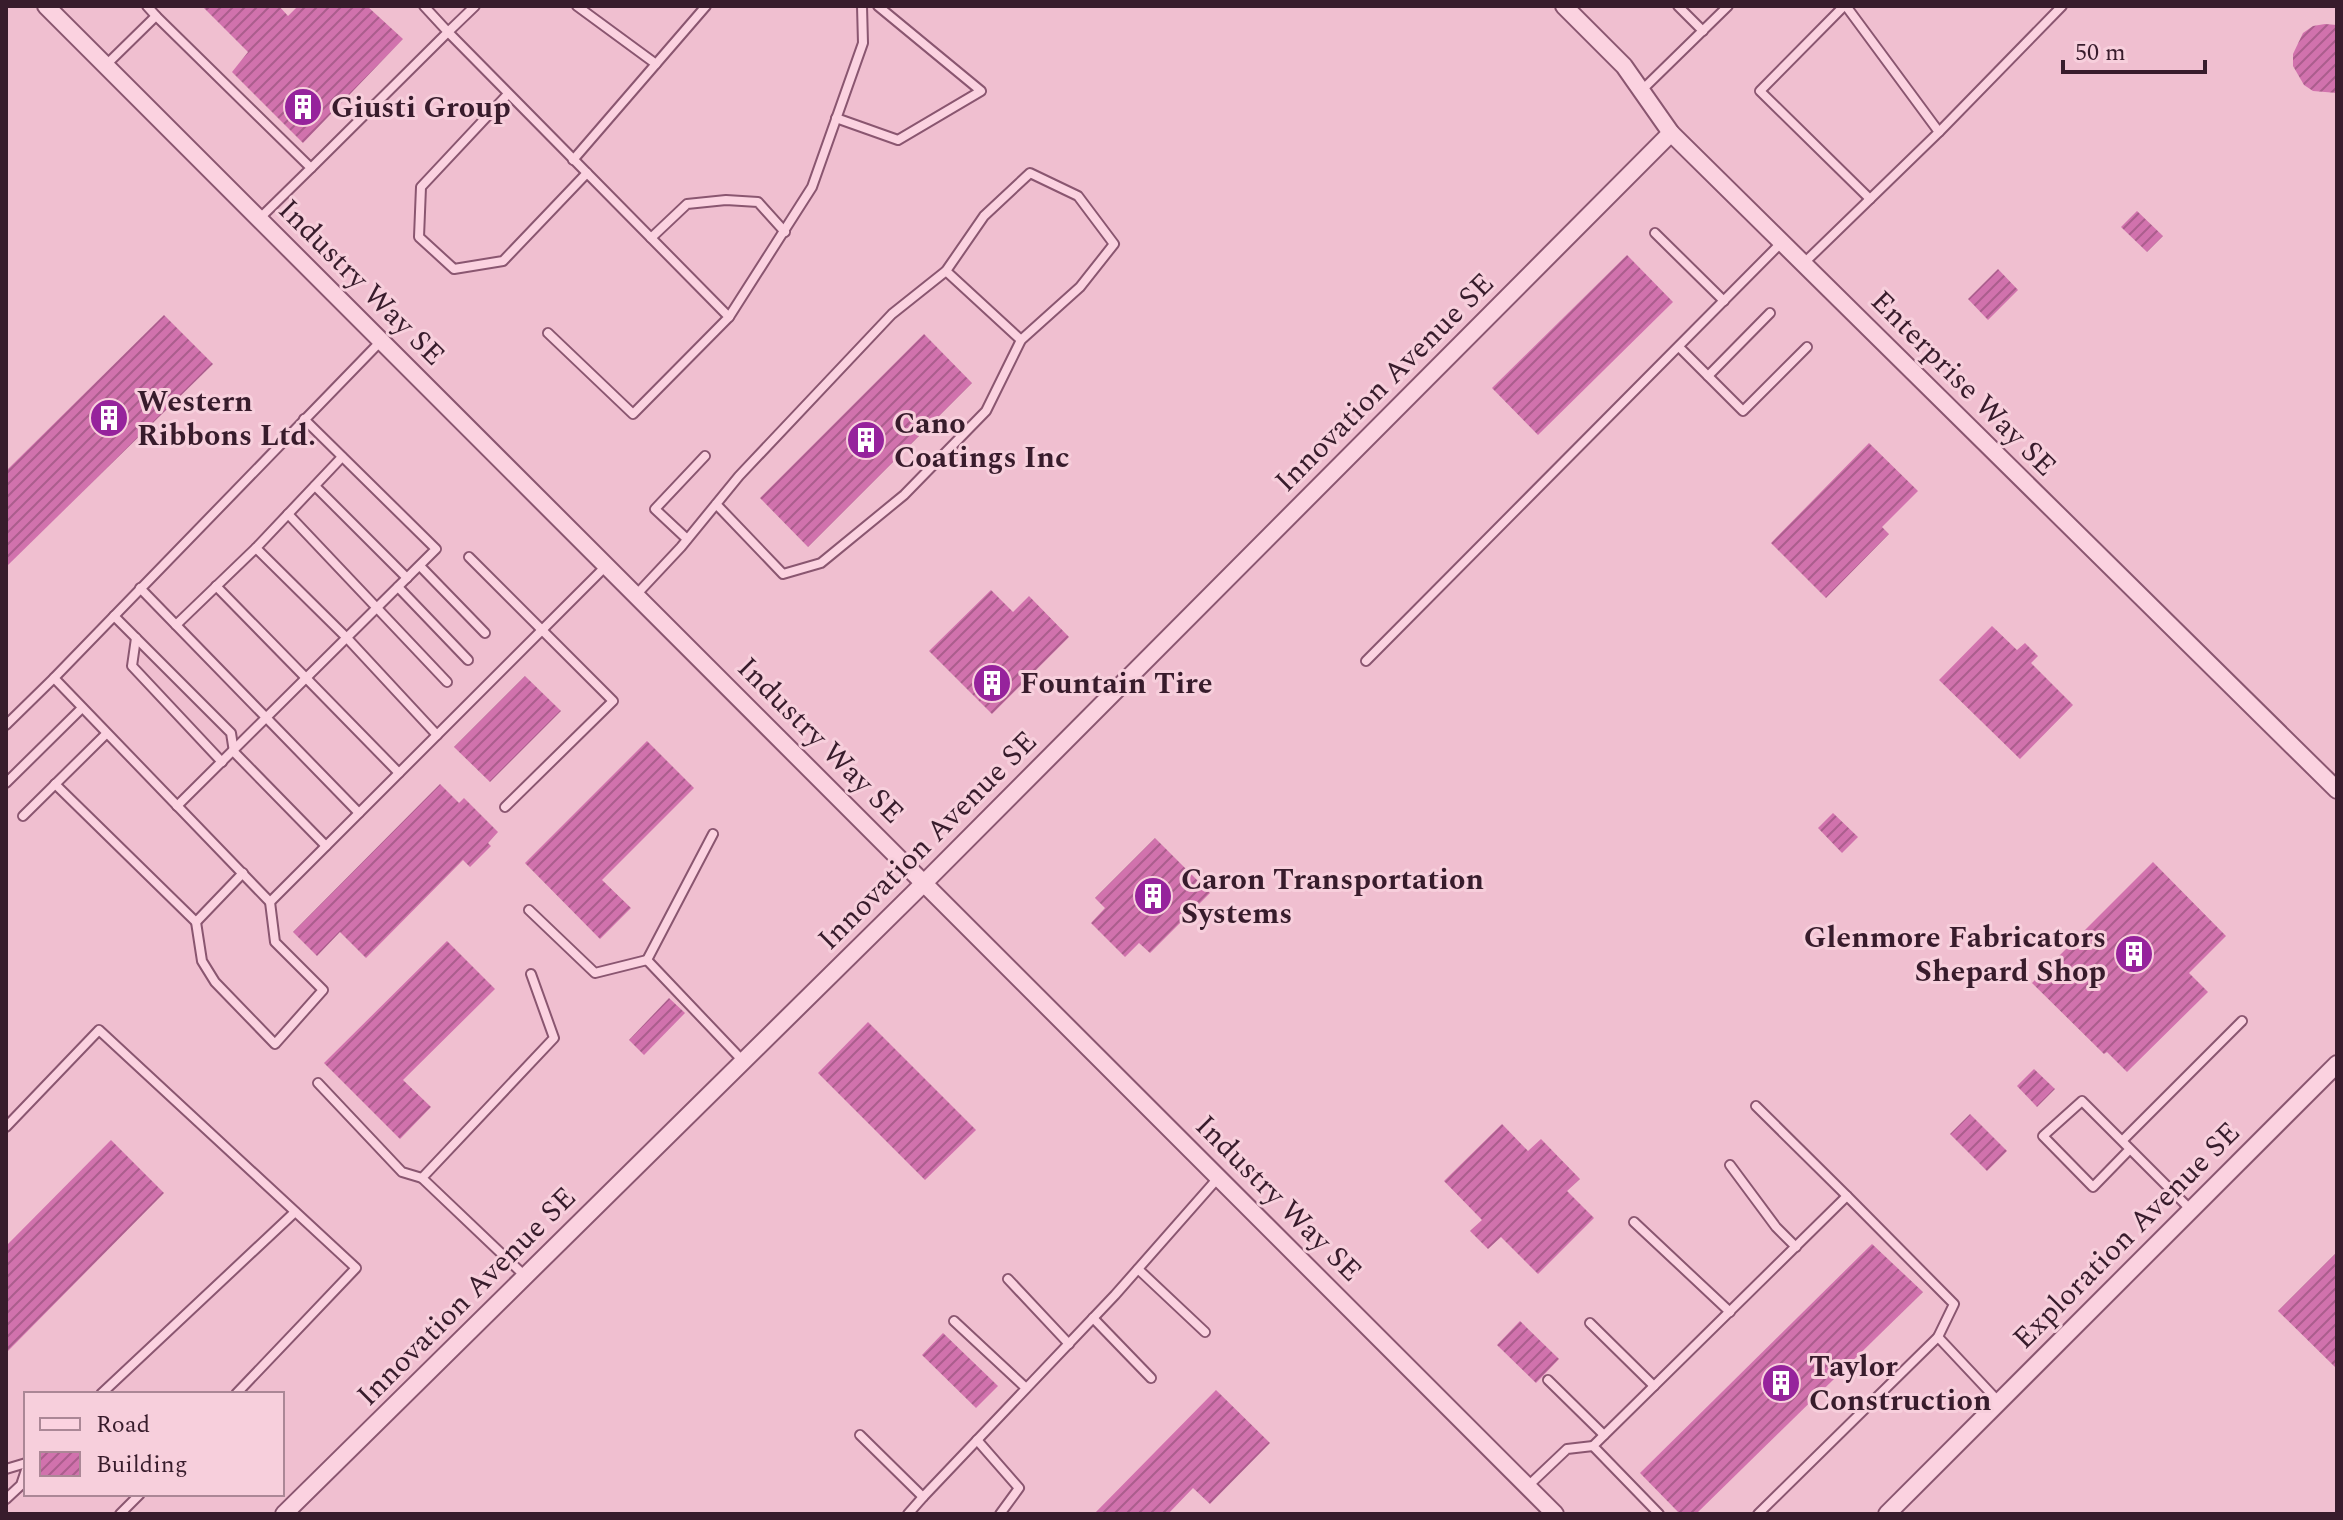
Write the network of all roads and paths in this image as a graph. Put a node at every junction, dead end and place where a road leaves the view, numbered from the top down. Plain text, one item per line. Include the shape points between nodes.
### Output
1 (46, 6) edge
2 (147, 6) edge
3 (424, 6) edge
4 (475, 6) edge
5 (577, 6) edge
6 (706, 6) edge
7 (862, 6) edge
8 (878, 6) edge
9 (1564, 6) edge
10 (1678, 6) edge
11 (1728, 6) edge
12 (1845, 6) edge
13 (2062, 6) edge
14 (156, 16) junction
15 (1703, 31) junction
16 (448, 32) junction
17 (656, 64) junction
18 (106, 65) junction
19 (1641, 91) junction
20 (508, 94) junction
21 (836, 118) junction
22 (1939, 132) junction
23 (1671, 133) junction
24 (573, 160) junction
25 (311, 168) junction
26 (587, 173) junction
27 (1870, 199) junction
28 (259, 219) junction
29 (785, 232) junction
30 (1655, 233) dead end
31 (651, 238) junction
32 (1782, 242) junction
33 (1803, 264) junction
34 (946, 271) junction
35 (1724, 301) junction
36 (1770, 313) dead end
37 (729, 317) junction
38 (548, 333) dead end
39 (1021, 340) junction
40 (381, 341) junction
41 (1679, 347) junction
42 (1807, 347) dead end
43 (1708, 376) junction
44 (304, 419) junction
45 (705, 456) dead end
46 (342, 457) junction
47 (315, 486) junction
48 (716, 504) junction
49 (288, 514) junction
50 (687, 539) junction
51 (256, 548) junction
52 (469, 557) dead end
53 (420, 566) junction
54 (606, 566) junction
55 (407, 578) junction
56 (216, 586) junction
57 (398, 587) junction
58 (140, 588) junction
59 (636, 595) junction
60 (376, 609) junction
61 (114, 616) junction
62 (176, 625) junction
63 (541, 631) junction
64 (485, 633) dead end
65 (136, 638) junction
66 (347, 638) junction
67 (468, 660) dead end
68 (1366, 661) dead end
69 (54, 678) junction
70 (306, 679) junction
71 (447, 682) dead end
72 (82, 708) junction
73 (266, 718) junction
74 (6, 725) edge
75 (106, 734) junction
76 (437, 735) junction
77 (234, 752) junction
78 (222, 762) junction
79 (399, 773) junction
80 (6, 783) edge
81 (55, 784) junction
82 (2337, 790) edge
83 (177, 806) junction
84 (505, 807) dead end
85 (359, 813) junction
86 (23, 816) dead end
87 (713, 834) dead end
88 (326, 846) junction
89 (243, 873) junction
90 (924, 883) junction
91 (270, 902) junction
92 (529, 910) dead end
93 (196, 922) junction
94 (647, 960) junction
95 (531, 974) dead end
96 (2242, 1021) dead end
97 (744, 1062) junction
98 (2337, 1064) edge
99 (318, 1083) dead end
100 (1756, 1106) dead end
101 (6, 1127) edge
102 (2123, 1140) junction
103 (2130, 1149) junction
104 (1730, 1165) dead end
105 (422, 1178) junction
106 (1219, 1178) junction
107 (1847, 1196) junction
108 (2191, 1210) junction
109 (295, 1212) junction
110 (1634, 1222) dead end
111 (1796, 1247) junction
112 (1138, 1269) junction
113 (526, 1276) junction
114 (1008, 1279) dead end
115 (1730, 1312) junction
116 (1093, 1318) junction
117 (954, 1321) dead end
118 (1590, 1323) dead end
119 (1205, 1332) dead end
120 (1938, 1337) junction
121 (1069, 1344) junction
122 (1151, 1378) dead end
123 (1548, 1380) dead end
124 (1654, 1386) junction
125 (1026, 1388) junction
126 (103, 1392) edge
127 (238, 1392) edge
128 (2000, 1402) junction
129 (860, 1435) dead end
130 (1604, 1435) junction
131 (977, 1440) junction
132 (1593, 1446) junction
133 (24, 1476) edge
134 (1528, 1486) junction
135 (138, 1496) edge
136 (923, 1497) junction
137 (6, 1499) edge
138 (120, 1514) edge
139 (284, 1514) edge
140 (908, 1514) edge
141 (1000, 1514) edge
142 (1555, 1514) edge
143 (1659, 1514) edge
144 (1758, 1514) edge
145 (1887, 1514) edge

1 - 18 street, Industry Way SE
2 - 14 lane
3 - 16 lane
4 - 16 lane
5 - 17 lane
6 - 17 lane
7 - 21 lane via 863,43
8 - 21 lane via 981,91 898,140
9 - 19 street, Enterprise Way SE via 1624,66
10 - 15 lane
11 - 15 lane
12 - 22 lane
12 - 27 lane via 1760,91
13 - 22 lane
14 - 18 lane
14 - 25 lane
15 - 19 lane
16 - 20 lane
16 - 25 lane
17 - 24 lane
18 - 28 street, Industry Way SE
19 - 23 street, Enterprise Way SE
20 - 24 lane
20 - 26 lane via 421,187 419,237 454,269 503,261
21 - 29 lane via 812,187
22 - 27 lane
23 - 32 street, Enterprise Way SE
23 - 90 street, Innovation Avenue SE
24 - 26 lane
25 - 28 lane
26 - 31 lane
27 - 33 lane
28 - 40 street, Industry Way SE
29 - 31 lane via 758,202 726,200 687,204
29 - 37 lane
30 - 35 lane
31 - 37 lane
32 - 33 street, Enterprise Way SE
32 - 35 lane
33 - 82 street, Enterprise Way SE
34 - 39 lane
34 - 39 lane via 984,216 1030,173 1078,196 1114,244 1080,287
34 - 48 lane via 892,314
35 - 41 lane
36 - 43 lane
37 - 38 lane via 633,414
39 - 48 lane via 986,411 904,495 821,563 783,574
40 - 44 lane
40 - 54 street, Industry Way SE
41 - 43 lane
41 - 68 lane
42 - 43 lane via 1743,411
44 - 46 lane
44 - 58 lane
45 - 50 lane via 655,509
46 - 47 lane
46 - 53 lane via 436,549
47 - 49 lane
47 - 55 lane
48 - 50 lane
49 - 51 lane
49 - 60 lane
50 - 59 lane
51 - 56 lane
51 - 66 lane
52 - 63 lane
53 - 55 lane
53 - 64 lane
54 - 59 street, Industry Way SE
54 - 63 lane
55 - 57 lane
56 - 62 lane
56 - 70 lane
57 - 60 lane
57 - 67 lane
58 - 61 lane
58 - 62 lane
59 - 90 street, Industry Way SE
60 - 66 lane
60 - 71 lane
61 - 65 lane
61 - 69 lane
62 - 73 lane
63 - 76 lane
63 - 84 lane via 613,701
65 - 77 lane via 231,733
65 - 78 lane via 132,666
66 - 70 lane
66 - 76 lane
69 - 72 lane
69 - 74 lane
70 - 73 lane
70 - 79 lane
72 - 75 lane
72 - 80 lane
73 - 77 lane
73 - 85 lane
75 - 81 lane
75 - 83 lane
76 - 79 lane
77 - 78 lane
77 - 88 lane
78 - 83 lane
79 - 85 lane
81 - 86 lane
81 - 93 lane
83 - 89 lane
85 - 88 lane
87 - 94 lane
88 - 91 lane
89 - 91 lane
89 - 93 lane
90 - 97 street, Innovation Avenue SE
90 - 106 street, Industry Way SE
91 - 93 lane via 275,942 323,990 275,1044 215,982 202,961
92 - 94 lane via 595,973
94 - 97 lane
95 - 105 lane via 554,1038
96 - 102 lane
97 - 113 street, Innovation Avenue SE
98 - 108 street, Exploration Avenue SE
99 - 105 lane via 402,1172
100 - 107 lane
101 - 109 lane via 99,1030
102 - 103 lane
102 - 103 lane via 2082,1101 2043,1136 2093,1187
103 - 108 lane
104 - 111 lane
105 - 113 lane
106 - 112 lane
106 - 134 street, Industry Way SE
107 - 111 lane
107 - 120 lane via 1954,1304
108 - 128 street, Exploration Avenue SE
109 - 126 lane
109 - 127 lane via 356,1268
110 - 115 lane
111 - 115 lane
112 - 116 lane
112 - 119 lane
113 - 139 street, Innovation Avenue SE
114 - 121 lane
115 - 124 lane
116 - 121 lane
116 - 122 lane
117 - 125 lane
118 - 124 lane
120 - 128 lane
120 - 144 lane
121 - 125 lane
123 - 130 lane
124 - 130 lane
125 - 131 lane
128 - 145 street, Exploration Avenue SE
129 - 136 lane
130 - 132 lane
131 - 136 lane
131 - 141 lane via 1019,1488
132 - 134 lane via 1567,1449
132 - 143 lane
133 - 137 lane
134 - 142 street, Industry Way SE
135 - 138 lane
136 - 140 lane

